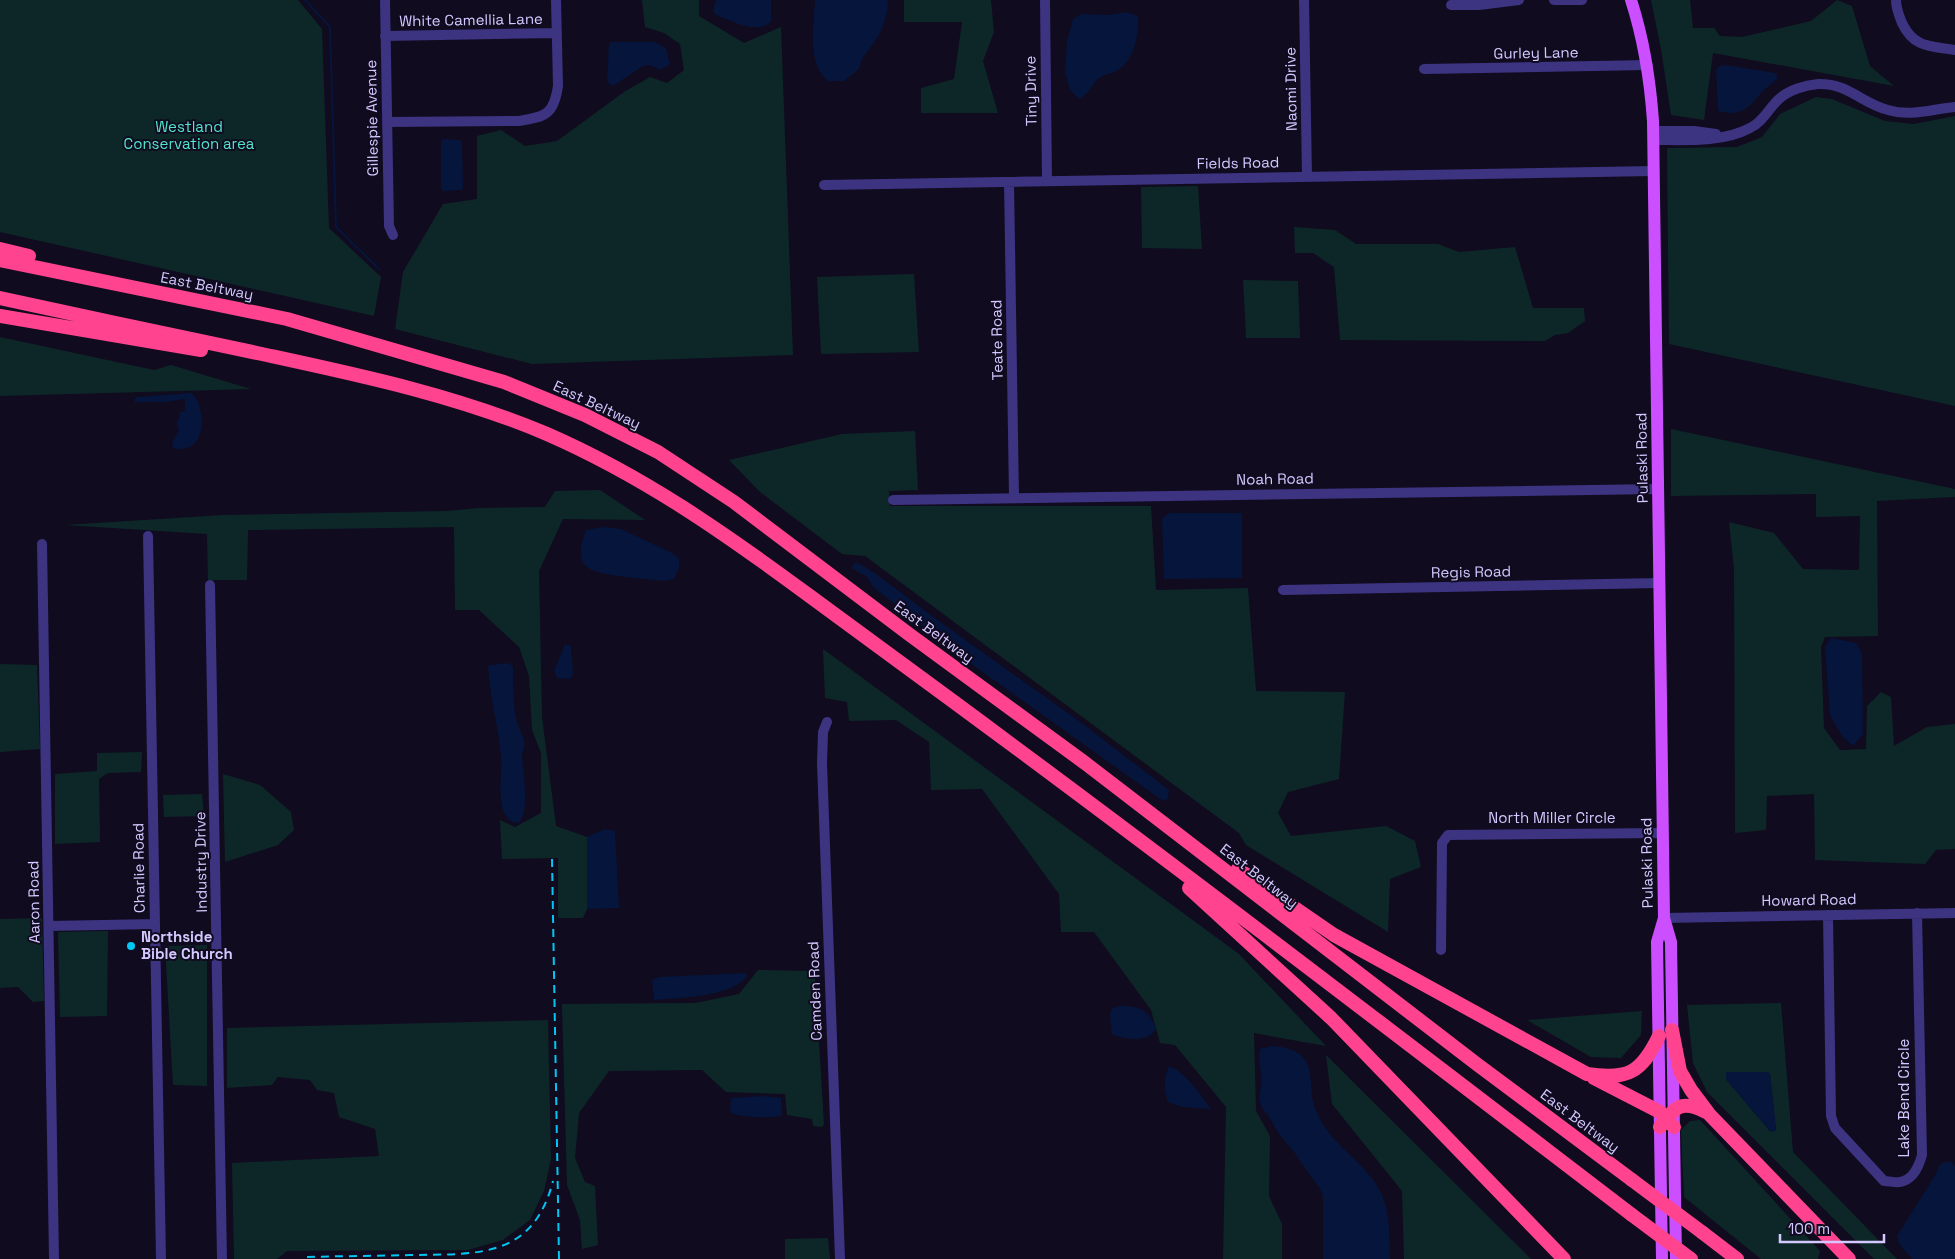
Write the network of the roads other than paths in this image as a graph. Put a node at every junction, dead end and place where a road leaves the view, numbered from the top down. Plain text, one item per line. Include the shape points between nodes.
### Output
1 (385, 0) edge
2 (556, 0) edge
3 (1045, 0) edge
4 (1304, 0) edge
5 (1519, 0) edge
6 (1554, 0) edge
7 (1582, 0) edge
8 (1631, 0) edge
9 (1896, 0) edge
10 (1450, 5) dead end
11 (556, 33) junction
12 (385, 36) junction
13 (1955, 50) edge
14 (1648, 65) junction
15 (1424, 69) dead end
16 (1955, 107) edge
17 (387, 122) junction
18 (1653, 136) junction
19 (1654, 171) junction
20 (1307, 177) junction
21 (1047, 181) junction
22 (1009, 182) junction
23 (824, 185) dead end
24 (393, 235) dead end
25 (0, 249) edge
26 (0, 260) edge
27 (0, 298) edge
28 (0, 316) edge
29 (287, 319) junction
30 (320, 366) junction
31 (1658, 489) junction
32 (1014, 498) junction
33 (893, 500) dead end
34 (148, 536) dead end
35 (42, 544) dead end
36 (1660, 584) junction
37 (210, 585) dead end
38 (1284, 590) dead end
39 (827, 722) dead end
40 (1085, 763) junction
41 (1127, 832) junction
42 (1663, 833) junction
43 (1917, 913) junction
44 (1955, 913) edge
45 (1828, 915) junction
46 (1664, 918) junction
47 (155, 924) junction
48 (49, 926) junction
49 (1442, 950) dead end
50 (1666, 1033) junction
51 (1587, 1074) junction
52 (1709, 1114) junction
53 (1667, 1119) junction
54 (54, 1259) edge
55 (161, 1259) edge
56 (222, 1259) edge
57 (840, 1259) edge
58 (1564, 1259) edge
59 (1662, 1259) edge
60 (1676, 1259) edge
61 (1691, 1259) edge
62 (1737, 1259) edge
63 (1849, 1259) edge

1 - 12 street, Gillespie Avenue
2 - 11 street
3 - 21 street, Tiny Drive
4 - 20 street, Naomi Drive
5 - 10 street
6 - 7 street
8 - 14 main road, Pulaski Road
9 - 13 street via 1907,33 1914,40
11 - 12 street, White Camellia Lane
11 - 17 street via 556,98 551,109 540,118
12 - 17 street, Gillespie Avenue
14 - 15 street, Gurley Lane
14 - 18 main road, Pulaski Road
16 - 18 street via 1915,114 1888,110 1848,89 1818,84 1792,91 1780,98 1751,128 1726,136 1695,140
17 - 24 street, Gillespie Avenue via 389,226
18 - 19 main road, Pulaski Road
19 - 20 street, Fields Road
19 - 31 main road, Pulaski Road
20 - 21 street, Fields Road
21 - 22 street, Fields Road
22 - 23 street, Fields Road
22 - 32 street, Teate Road
25 - 29 highway
26 - 29 highway, East Beltway
27 - 30 highway
28 - 30 highway via 239,357
29 - 40 highway, East Beltway via 504,382 585,415 658,452 734,502
30 - 41 highway via 415,389 498,415 605,461 664,494 742,546
31 - 32 street, Noah Road
31 - 36 main road, Pulaski Road
32 - 33 street, Noah Road
34 - 47 street, Charlie Road
35 - 48 street, Aaron Road
36 - 38 street, Regis Road
36 - 42 main road, Pulaski Road
37 - 56 street, Industry Drive
39 - 57 street, Camden Road via 823,732 822,763
40 - 51 highway via 1334,935
40 - 62 highway, East Beltway, bridge
41 - 58 highway via 1330,1018
41 - 61 highway, bridge
42 - 46 main road, Pulaski Road
42 - 49 street, North Miller Circle via 1453,833 1442,843
43 - 44 street, Howard Road
43 - 45 street, Howard Road
43 - 45 street, Lake Bend Circle via 1922,1155 1912,1176 1901,1182 1884,1180 1835,1128 1831,1116
45 - 46 street, Howard Road
46 - 50 main road, Pulaski Road via 1658,942
47 - 48 street
47 - 55 street, Charlie Road
48 - 54 street, Aaron Road
50 - 51 highway via 1646,1060 1633,1070 1613,1077
50 - 52 highway via 1680,1071
50 - 53 main road, Pulaski Road
51 - 53 highway
52 - 53 highway via 1694,1106 1682,1105
52 - 63 highway
53 - 59 main road, Pulaski Road
53 - 60 main road, Pulaski Road

